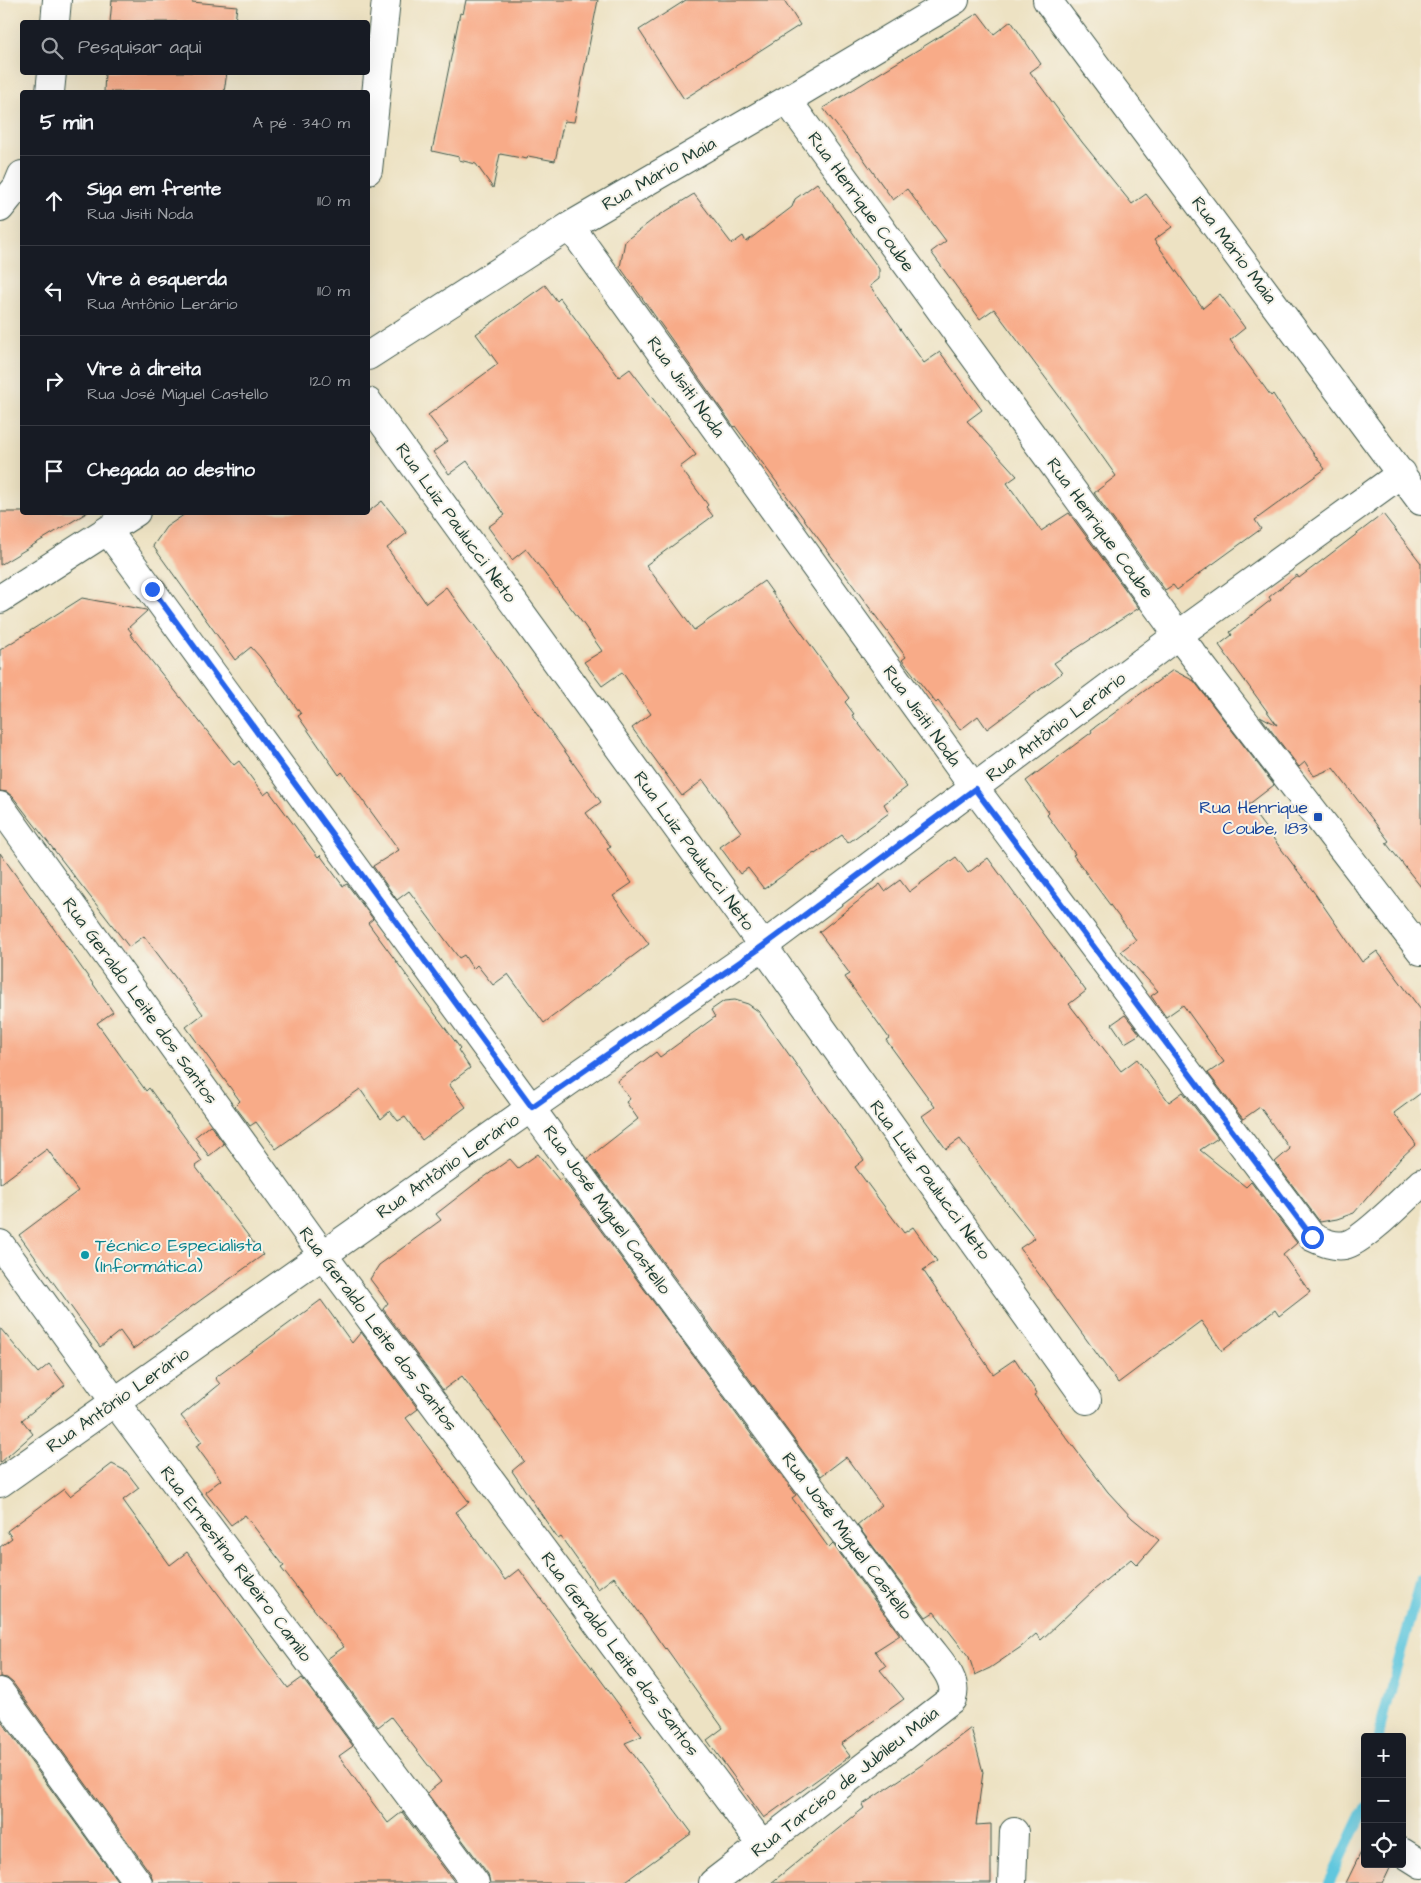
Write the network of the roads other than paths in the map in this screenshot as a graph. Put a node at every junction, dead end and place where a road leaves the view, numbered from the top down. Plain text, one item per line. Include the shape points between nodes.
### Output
1 (57, 0) edge
2 (386, 0) edge
3 (955, 0) edge
4 (1047, 0) edge
5 (56, 20) edge
6 (52, 75) edge
7 (50, 90) edge
8 (787, 100) junction
9 (370, 151) edge
10 (20, 179) edge
11 (0, 208) edge
12 (570, 226) junction
13 (370, 355) edge
14 (370, 405) edge
15 (1402, 473) junction
16 (1421, 501) edge
17 (132, 515) edge
18 (108, 531) junction
19 (0, 600) edge
20 (1178, 635) junction
21 (975, 789) junction
22 (0, 806) edge
23 (763, 946) junction
24 (1421, 952) edge
25 (532, 1107) junction
26 (1421, 1183) edge
27 (0, 1244) edge
28 (323, 1255) junction
29 (1087, 1400) dead end
30 (115, 1402) junction
31 (0, 1483) edge
32 (0, 1692) edge
33 (952, 1699) joint
34 (1014, 1832) dead end
35 (763, 1846) junction
36 (1406, 1855) edge
37 (1421, 1864) edge
38 (138, 1883) edge
39 (475, 1883) edge
40 (713, 1883) edge
41 (1012, 1883) edge

1 - 5 street
2 - 9 street
3 - 8 street, Rua Mário Maia
4 - 15 street, Rua Mário Maia
6 - 7 street
8 - 12 street, Rua Mário Maia
8 - 20 street, Rua Henrique Coube
10 - 11 street
12 - 13 street, Rua Mário Maia
12 - 21 street, Rua Jisiti Noda
14 - 23 street, Rua Luiz Paulucci Neto
15 - 16 street, Rua Mário Maia
15 - 20 street, Rua Antônio Lerário
17 - 18 street
18 - 19 street
18 - 25 street, Rua José Miguel Castello
20 - 21 street, Rua Antônio Lerário
20 - 24 street, Rua Henrique Coube
21 - 23 street, Rua Antônio Lerário
21 - 26 street, Rua Jisiti Noda via 1312,1237 1331,1245 1347,1245 1363,1235
22 - 28 street, Rua Geraldo Leite dos Santos
23 - 25 street, Rua Antônio Lerário
23 - 29 street, Rua Luiz Paulucci Neto
25 - 28 street, Rua Antônio Lerário
25 - 33 street, Rua José Miguel Castello via 928,1646 952,1680
27 - 30 street, Rua Ernestina Ribeiro Camilo
28 - 30 street, Rua Antônio Lerário
28 - 35 street, Rua Geraldo Leite dos Santos
30 - 31 street, Rua Antônio Lerário
30 - 39 street, Rua Ernestina Ribeiro Camilo
32 - 38 street
33 - 35 street, Rua Tarciso de Jubileu Maia
34 - 41 street
35 - 40 street, Rua Tarciso de Jubileu Maia
36 - 37 street

